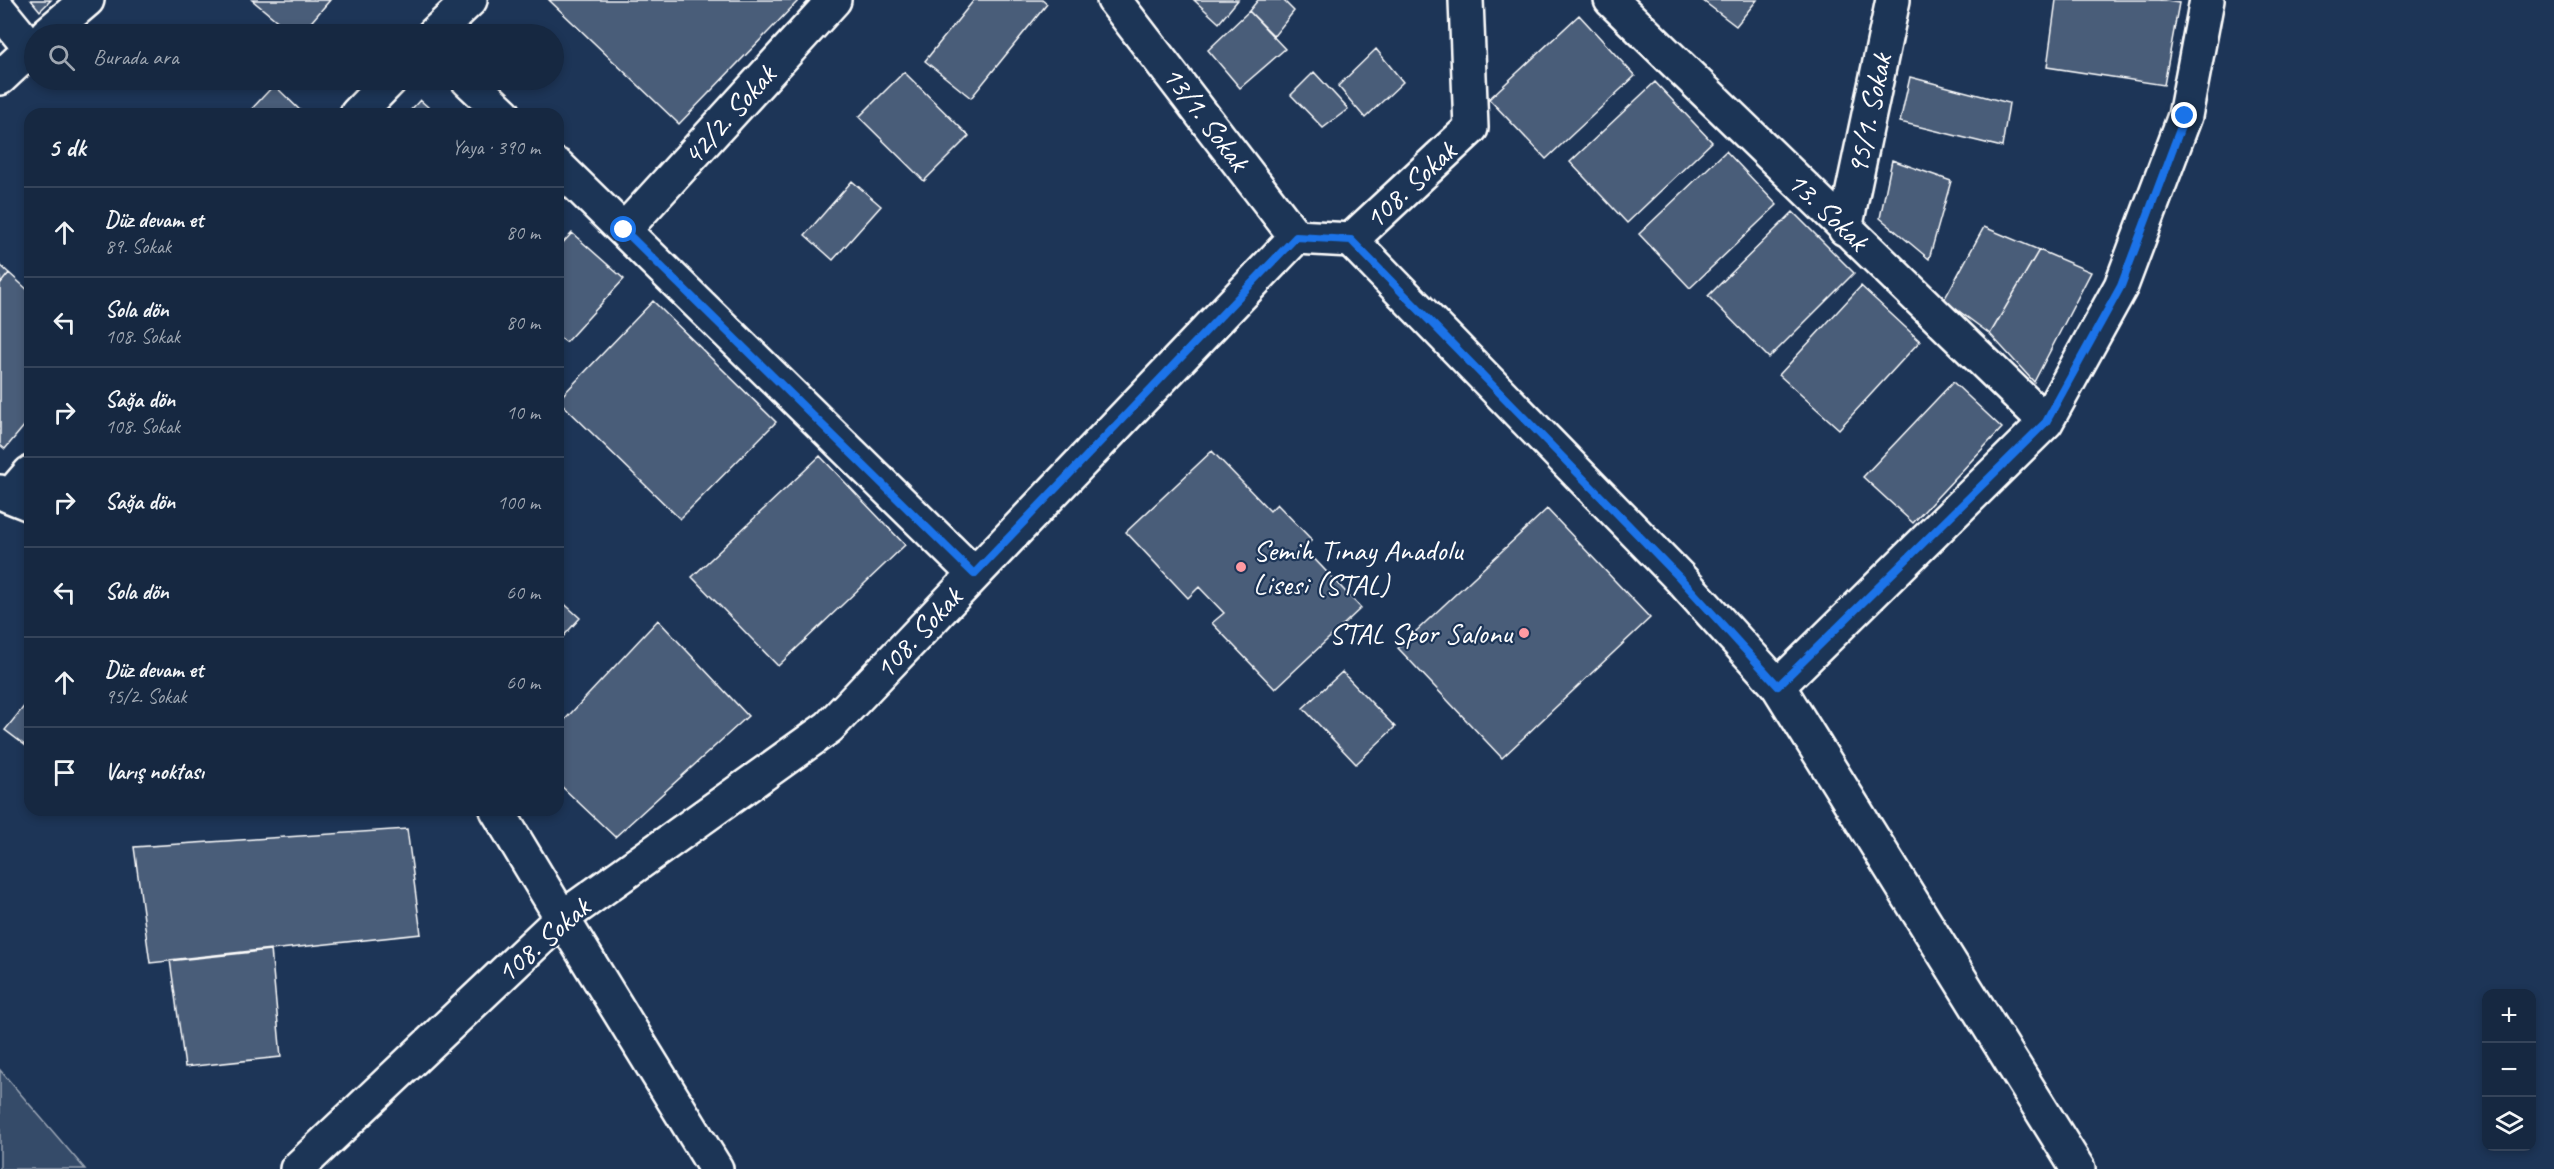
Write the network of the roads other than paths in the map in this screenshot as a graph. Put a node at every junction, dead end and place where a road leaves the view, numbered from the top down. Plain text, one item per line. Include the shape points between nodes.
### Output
1 (87, 0) edge
2 (470, 0) edge
3 (834, 0) edge
4 (1114, 0) edge
5 (1466, 0) edge
6 (1611, 0) edge
7 (1893, 0) edge
8 (2207, 0) edge
9 (0, 11) edge
10 (60, 24) edge
11 (445, 24) edge
12 (24, 31) edge
13 (24, 56) edge
14 (0, 78) edge
15 (380, 90) edge
16 (479, 90) edge
17 (363, 108) edge
18 (498, 108) edge
19 (564, 172) edge
20 (1845, 229) junction
21 (624, 230) junction
22 (1296, 237) junction
23 (1351, 240) junction
24 (2046, 422) junction
25 (974, 574) junction
26 (1778, 686) junction
27 (501, 816) edge
28 (562, 918) junction
29 (297, 1169) edge
30 (716, 1169) edge
31 (2078, 1169) edge

1 - 10 street
2 - 11 street
3 - 21 street, 42/2. Sokak
4 - 22 street, 13/1. Sokak
5 - 23 street, 108. Sokak via 1471,128
6 - 20 street, 13. Sokak
7 - 20 street, 95/1. Sokak
8 - 24 street via 2185,116 2121,286
9 - 12 street
13 - 14 street
15 - 17 street
16 - 18 street
19 - 21 street
20 - 24 street, 13. Sokak
21 - 25 street
22 - 23 street, 108. Sokak
22 - 25 street, 108. Sokak
23 - 26 street via 1679,577
24 - 26 street
25 - 28 street, 108. Sokak via 829,727
26 - 31 street
27 - 28 street
28 - 29 street, 108. Sokak
28 - 30 street

